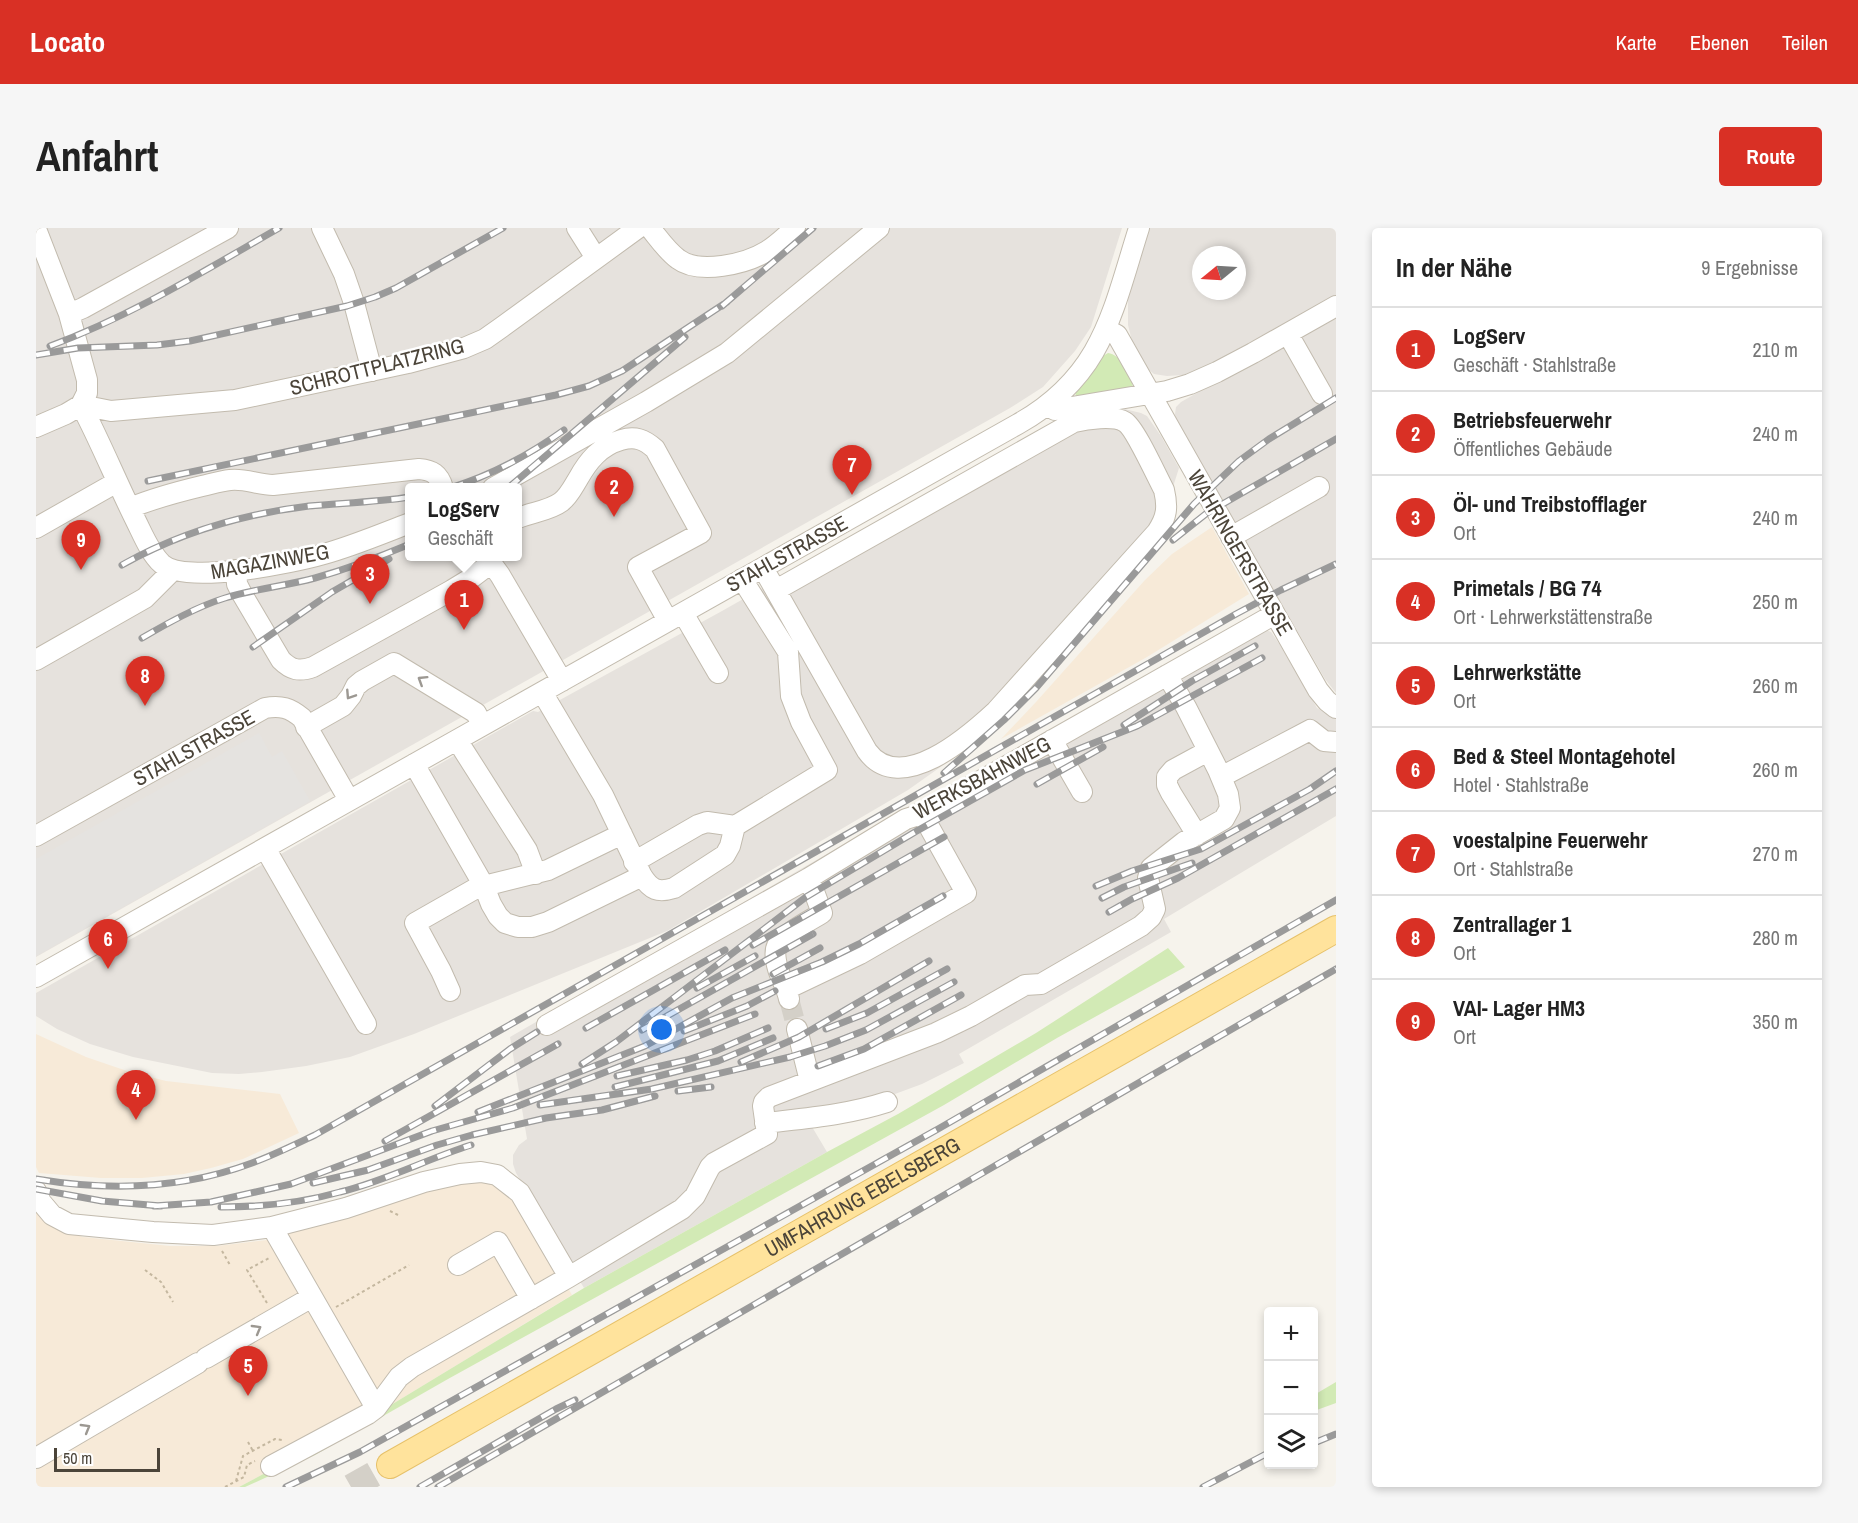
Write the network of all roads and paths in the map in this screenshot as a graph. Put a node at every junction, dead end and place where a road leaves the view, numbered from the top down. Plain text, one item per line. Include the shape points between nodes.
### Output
1 (228, 228) edge
2 (322, 228) edge
3 (577, 228) edge
4 (638, 228) edge
5 (650, 228) edge
6 (795, 228) edge
7 (879, 228) edge
8 (1139, 228) edge
9 (36, 229) edge
10 (596, 258) junction
11 (1336, 306) edge
12 (69, 314) junction
13 (1106, 329) junction
14 (1288, 334) junction
15 (372, 371) junction
16 (1150, 394) junction
17 (1322, 394) dead end
18 (81, 405) junction
19 (1048, 406) junction
20 (36, 427) edge
21 (117, 482) junction
22 (440, 483) edge
23 (502, 483) edge
24 (1319, 487) dead end
25 (130, 508) junction
26 (522, 517) edge
27 (405, 525) edge
28 (36, 528) edge
29 (1231, 537) junction
30 (488, 561) edge
31 (490, 561) edge
32 (763, 568) junction
33 (172, 570) junction
34 (236, 570) junction
35 (742, 579) junction
36 (776, 590) junction
37 (1275, 614) junction
38 (675, 617) junction
39 (36, 660) edge
40 (718, 673) dead end
41 (1167, 675) junction
42 (562, 681) junction
43 (542, 692) junction
44 (1336, 708) edge
45 (482, 725) junction
46 (306, 727) junction
47 (457, 740) junction
48 (1052, 740) junction
49 (1336, 742) edge
50 (1208, 751) junction
51 (414, 764) junction
52 (1221, 777) junction
53 (1082, 792) dead end
54 (349, 800) junction
55 (922, 814) junction
56 (735, 826) junction
57 (622, 834) junction
58 (1197, 835) junction
59 (36, 836) edge
60 (265, 848) junction
61 (638, 869) junction
62 (536, 874) junction
63 (809, 878) junction
64 (484, 886) junction
65 (1336, 929) edge
66 (36, 977) edge
67 (450, 991) dead end
68 (366, 1024) dead end
69 (547, 1025) dead end
70 (797, 1029) tunnel mouth
71 (810, 1082) junction
72 (887, 1102) dead end
73 (766, 1129) junction
74 (36, 1191) edge
75 (272, 1227) junction
76 (284, 1249) junction
77 (222, 1250) dead end
78 (230, 1265) dead end
79 (409, 1265) dead end
80 (458, 1265) dead end
81 (145, 1270) dead end
82 (569, 1277) junction
83 (312, 1297) junction
84 (531, 1299) junction
85 (173, 1302) dead end
86 (267, 1303) dead end
87 (322, 1315) junction
88 (376, 1408) junction
89 (248, 1442) dead end
90 (253, 1451) dead end
91 (36, 1458) edge
92 (390, 1465) tunnel mouth
93 (271, 1466) dead end

1 - 12 street
2 - 15 street via 344,274
3 - 10 street
4 - 10 street, SCHROTTPLATZRING
5 - 6 street via 678,259 700,267 750,259
7 - 23 street via 728,353
8 - 13 street, STAHLSTRASSE
9 - 12 street
10 - 15 street, SCHROTTPLATZRING via 484,339 464,348
11 - 14 street
12 - 18 street via 87,380 87,393
13 - 16 street, WAHRINGERSTRASSE via 1117,335
13 - 19 street, STAHLSTRASSE via 1082,371
14 - 16 street via 1190,384
14 - 17 street
15 - 18 street, SCHROTTPLATZRING via 235,400 111,411
16 - 19 street via 1055,410
16 - 29 street, WAHRINGERSTRASSE
18 - 20 street
18 - 21 street
19 - 32 street, STAHLSTRASSE
21 - 25 street
21 - 28 street
22 - 25 street via 436,474 419,469 273,485 229,480 161,496
24 - 29 street
25 - 33 street via 156,558
26 - 38 street via 563,500 585,466 607,446 627,438 647,442 655,449 701,533 638,567
27 - 34 street, MAGAZINWEG via 322,555
29 - 37 street, WAHRINGERSTRASSE
30 - 34 street via 452,590 304,670 288,667 281,660 237,584
31 - 42 street
32 - 35 street, STAHLSTRASSE
32 - 36 street
33 - 34 street, MAGAZINWEG
33 - 39 street via 145,597
35 - 38 street, STAHLSTRASSE
35 - 56 street via 788,652 791,696 827,770
36 - 36 street via 1074,422 1118,419 1130,426 1167,502 1164,522 1157,532 996,711 947,751 912,765 896,767 874,760
37 - 41 street, WERKSBAHNWEG
37 - 44 street, WAHRINGERSTRASSE via 1318,690
38 - 40 street
38 - 42 street, STAHLSTRASSE
41 - 48 street, WERKSBAHNWEG
41 - 50 street
42 - 43 street, STAHLSTRASSE
43 - 45 street, STAHLSTRASSE
43 - 57 street
45 -> 46 street via 476,713 394,663 356,686 343,706
45 - 47 street, STAHLSTRASSE
46 - 54 street, STAHLSTRASSE
46 - 59 street, STAHLSTRASSE via 292,710 265,708
47 - 51 street, STAHLSTRASSE
47 - 62 street via 527,850
48 - 53 street
48 - 55 street, WERKSBAHNWEG
49 - 52 street via 1324,741 1310,730
50 - 52 street
50 - 58 street via 1167,777 1171,793
51 - 54 street, STAHLSTRASSE
51 - 64 street
52 - 58 street via 1230,808 1224,819
54 - 60 street, STAHLSTRASSE
55 - 63 street, WERKSBAHNWEG via 906,819
55 - 63 street via 966,894 788,992 777,968 776,947 822,913
56 - 61 street via 707,822 698,825
56 - 61 street via 725,855 674,888 656,891
57 - 61 street
57 - 62 street
58 - 71 street via 1151,868 1148,878 1155,909 1141,927 1041,984 1025,984 936,1033
60 - 66 street, STAHLSTRASSE
60 - 68 street
61 - 64 street via 549,922 532,927 506,923 498,916
62 - 64 street
63 - 69 street, WERKSBAHNWEG
64 - 67 street via 415,922
65 - 92 main road, UMFAHRUNG EBELSBERG
70 - 71 street
71 - 73 street via 764,1102
72 - 73 street
73 - 82 street via 714,1163 696,1196 682,1209
74 - 75 street via 52,1215 79,1225 213,1235
75 - 76 street
75 - 82 street via 424,1182 481,1172 497,1175 520,1193
76 - 83 street
76 - 86 path via 247,1270
77 - 78 path
79 - 87 path
80 - 84 street via 498,1242
81 - 85 path via 161,1282
82 - 84 street
83 - 87 street
91 -> 83 street
84 - 88 street via 412,1367
87 - 88 street
88 - 93 street
89 - 90 path

